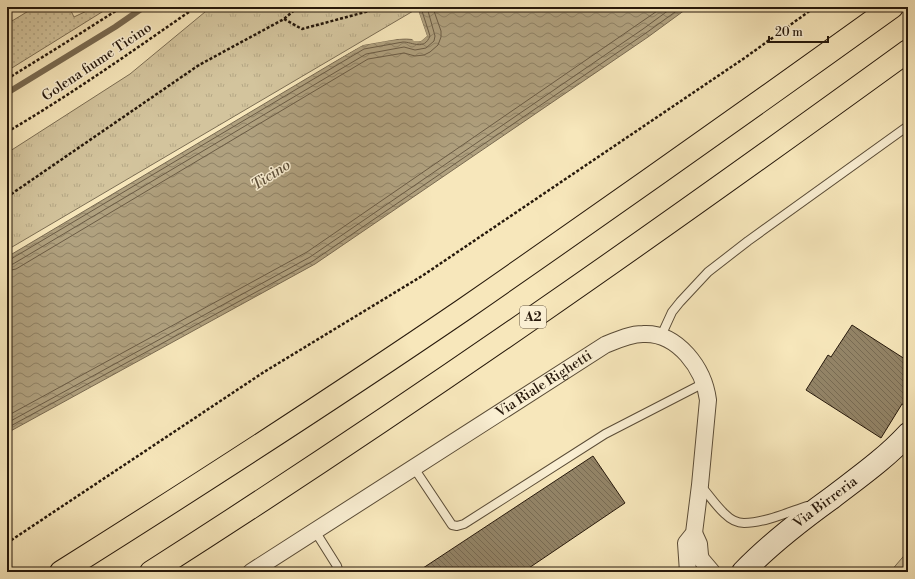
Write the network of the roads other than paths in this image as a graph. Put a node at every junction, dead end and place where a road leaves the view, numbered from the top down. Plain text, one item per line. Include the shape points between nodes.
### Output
1 (892, 7) edge
2 (908, 51) edge
3 (908, 126) edge
4 (661, 336) junction
5 (704, 383) junction
6 (908, 434) edge
7 (414, 468) junction
8 (700, 485) junction
9 (828, 500) junction
10 (315, 531) junction
11 (694, 533) junction
12 (61, 572) edge
13 (151, 572) edge
14 (252, 572) edge
15 (339, 572) edge
16 (688, 572) edge
17 (712, 572) edge
18 (743, 572) edge

1 - 12 highway via 461,311 235,461
2 - 13 highway, A2 via 498,342
3 - 4 lane via 708,272 672,312
4 - 5 street, Via Riale Righetti via 690,358
4 - 7 street, Via Riale Righetti via 634,334 605,345
5 - 7 lane via 605,434 458,526 452,525
5 - 8 street, Via Riale Righetti via 708,400
6 - 9 street, Via Birreria via 876,464
7 - 10 street, Via Riale Righetti
8 - 9 lane via 725,515 744,523 764,520
8 - 11 street, Via Riale Righetti
9 - 18 street, Via Birreria via 772,544
10 - 14 street, Via Riale Righetti
10 - 15 lane
11 - 16 street, Via Riale Righetti via 686,543
11 - 17 street, Via Riale Righetti via 700,555

